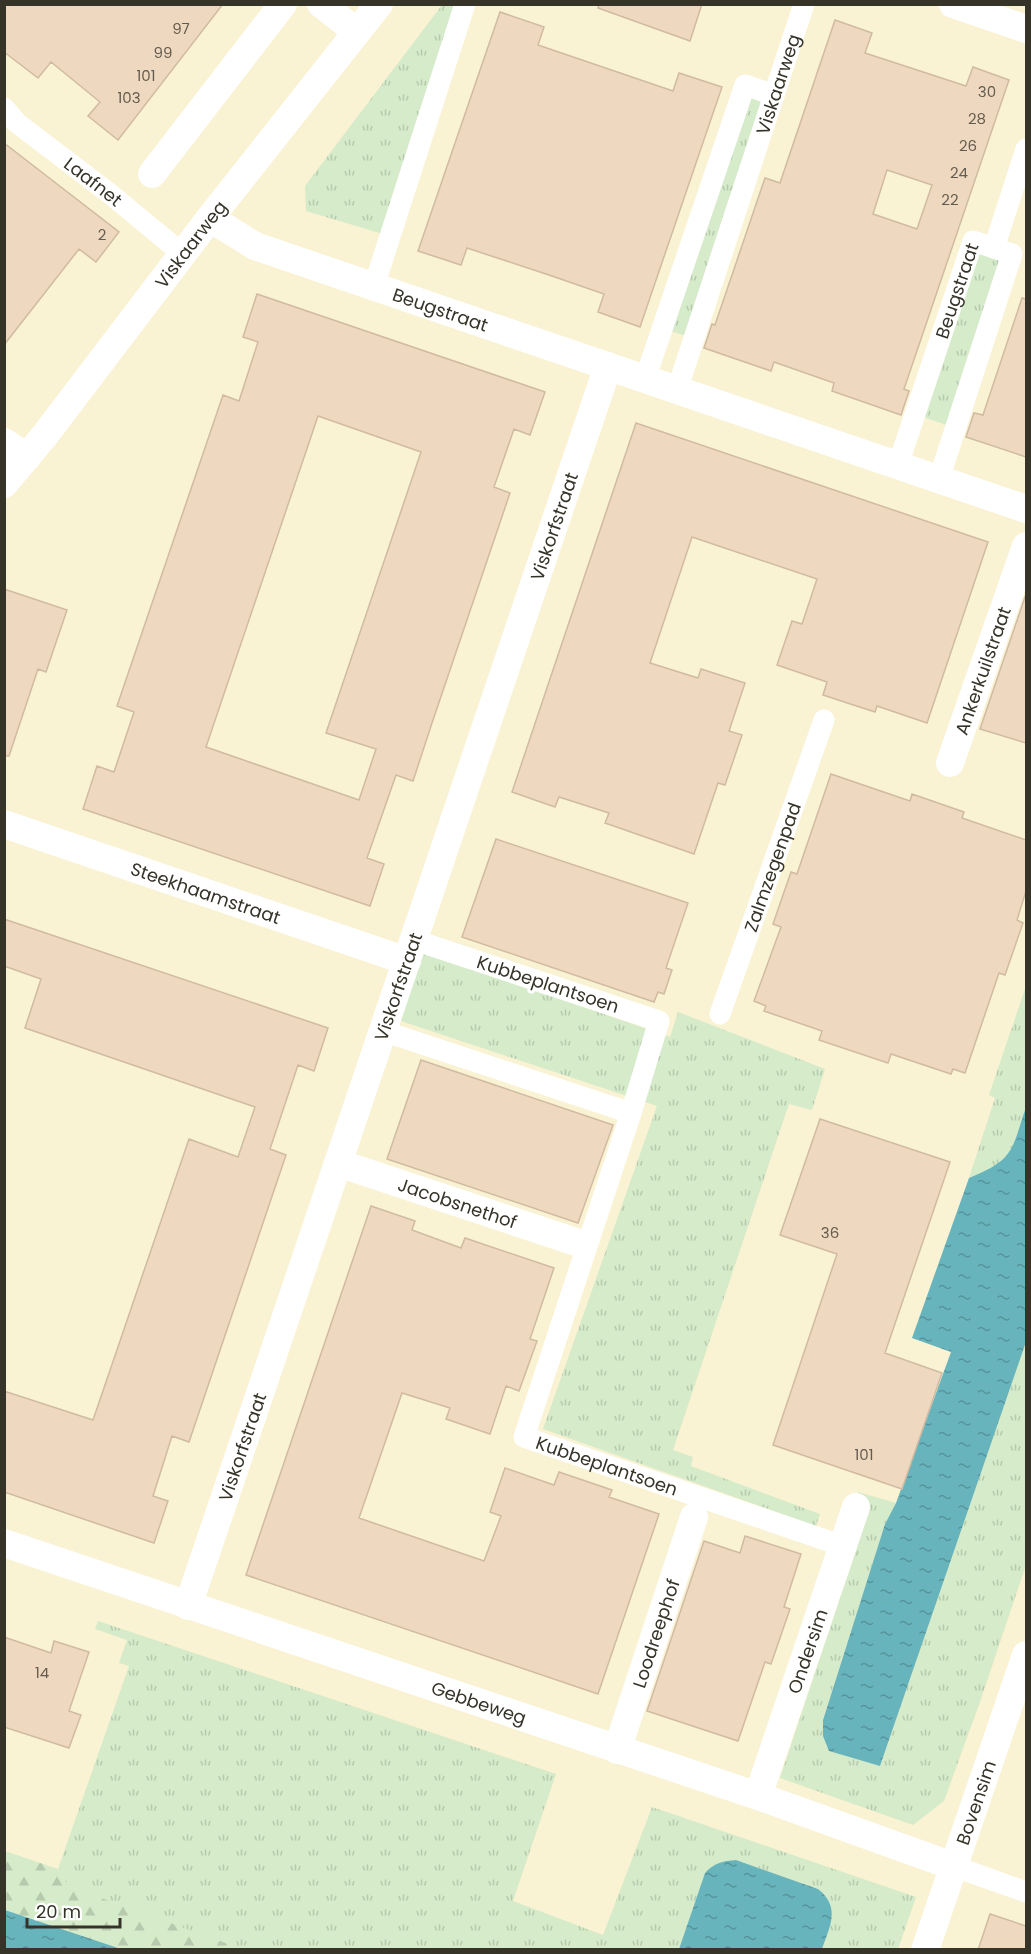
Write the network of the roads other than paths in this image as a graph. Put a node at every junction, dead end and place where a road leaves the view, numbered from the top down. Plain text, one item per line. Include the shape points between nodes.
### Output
1 (283, 4) edge
2 (321, 4) edge
3 (379, 4) edge
4 (465, 4) edge
5 (804, 4) edge
6 (953, 4) edge
7 (1026, 29) edge
8 (357, 32) junction
9 (774, 94) junction
10 (4, 108) edge
11 (1026, 149) edge
12 (152, 174) dead end
13 (210, 218) junction
14 (994, 248) junction
15 (183, 255) junction
16 (374, 286) junction
17 (608, 366) junction
18 (645, 379) junction
19 (677, 390) junction
20 (16, 449) edge
21 (898, 465) junction
22 (939, 479) junction
23 (4, 484) edge
24 (1026, 509) edge
25 (1026, 546) edge
26 (824, 720) dead end
27 (950, 763) dead end
28 (4, 824) edge
29 (410, 950) junction
30 (720, 1014) dead end
31 (383, 1031) junction
32 (631, 1113) junction
33 (338, 1163) junction
34 (576, 1242) dead end
35 (856, 1507) dead end
36 (694, 1517) dead end
37 (4, 1543) edge
38 (843, 1546) junction
39 (188, 1606) junction
40 (1026, 1655) edge
41 (617, 1750) junction
42 (758, 1796) junction
43 (953, 1866) junction
44 (1026, 1892) edge
45 (925, 1950) edge

1 - 12 street
2 - 8 street
3 - 8 street, Viskaarweg
4 - 16 street
5 - 9 street, Viskaarweg
6 - 7 street
8 - 13 street, Viskaarweg
9 - 18 street via 745,85
9 - 19 street, Viskaarweg
10 - 15 street, Laafnet via 17,123
11 - 14 street
13 - 15 street, Viskaarweg
13 - 16 street, Beugstraat via 255,246
14 - 21 street, Beugstraat via 973,241
14 - 22 street, Beugstraat via 1011,255
15 - 20 street, Viskaarweg
16 - 17 street, Beugstraat
17 - 18 street, Beugstraat
17 - 29 street, Viskorfstraat
18 - 19 street, Beugstraat
19 - 21 street, Beugstraat
20 - 23 street, Viskaarweg
21 - 22 street, Beugstraat
22 - 24 street, Beugstraat
25 - 27 street, Ankerkuilstraat
26 - 30 street, Zalmzegenpad
28 - 29 street, Steekhaamstraat
29 - 31 street, Viskorfstraat
29 - 32 street, Kubbeplantsoen via 659,1021
31 - 32 street
31 - 33 street, Viskorfstraat
32 - 38 street, Kubbeplantsoen via 524,1437
33 - 34 street, Jacobsnethof
33 - 39 street, Viskorfstraat
35 - 38 street, Ondersim
36 - 41 street, Loodreephof
37 - 39 street, Gebbeweg
38 - 42 street, Ondersim
39 - 41 street, Gebbeweg
40 - 43 street, Bovensim
41 - 42 street, Gebbeweg
42 - 43 street, Gebbeweg
43 - 44 street
43 - 45 street, Bovensim

